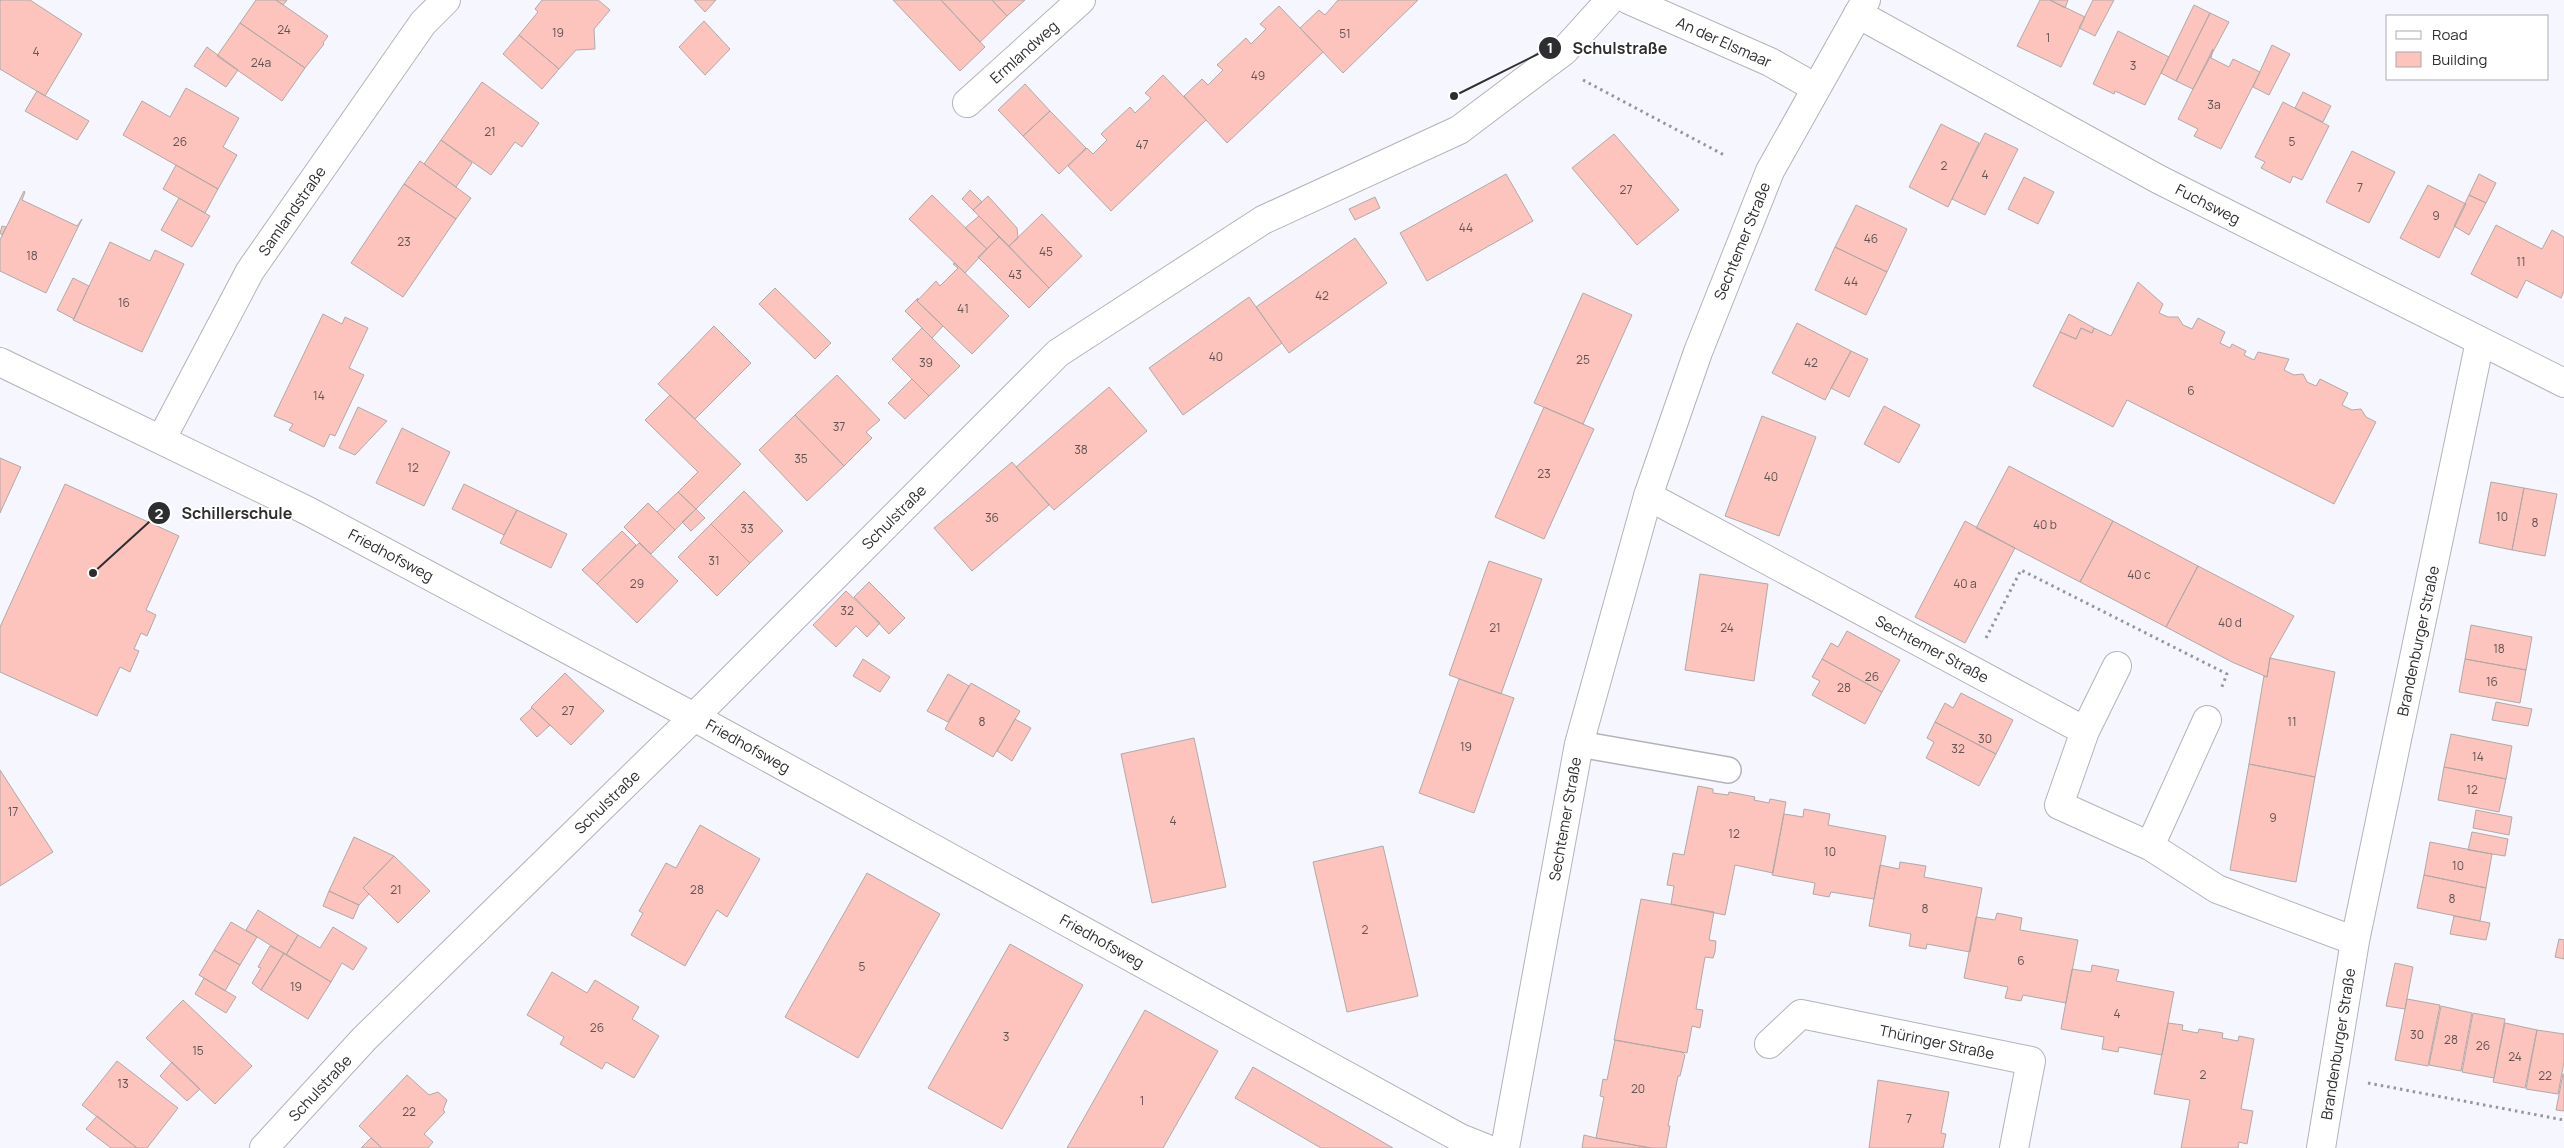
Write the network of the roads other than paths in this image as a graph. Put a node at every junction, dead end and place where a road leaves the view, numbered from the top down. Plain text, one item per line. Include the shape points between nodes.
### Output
1 (446, 0) edge
2 (1081, 0) edge
3 (1610, 0) edge
4 (1629, 0) edge
5 (1862, 7) edge
6 (1816, 88) junction
7 (967, 103) dead end
8 (2480, 341) junction
9 (0, 362) edge
10 (2564, 383) edge
11 (162, 438) junction
12 (1648, 496) junction
13 (2117, 666) dead end
14 (694, 717) junction
15 (2207, 720) road end
16 (2085, 731) junction
17 (1579, 744) junction
18 (1728, 770) dead end
19 (2150, 846) junction
20 (2356, 941) junction
21 (1769, 1044) dead end
22 (264, 1148) edge
23 (1486, 1148) edge
24 (1505, 1148) edge
25 (2014, 1148) edge
26 (2321, 1148) edge

1 - 11 street, Samlandstraße via 423,23 250,271
2 - 7 street, Ermlandweg
3 - 14 street, Schulstraße via 1564,50 1459,130 1263,220 1058,353
4 - 6 street, An der Elsmaar via 1770,62
5 - 6 street, Sechtemer Straße
5 - 8 street, Fuchsweg via 2158,179
6 - 12 street, Sechtemer Straße via 1770,172 1698,352
8 - 10 street, Fuchsweg
8 - 20 street, Brandenburger Straße
9 - 11 street, Friedhofsweg
11 - 14 street, Friedhofsweg via 308,510
12 - 16 street, Sechtemer Straße
12 - 17 street, Sechtemer Straße
13 - 16 street
14 - 22 street, Schulstraße via 364,1040
14 - 23 street, Friedhofsweg via 1460,1138
15 - 19 street
16 - 19 street via 2059,805
17 - 18 lane
17 - 24 street, Sechtemer Straße
19 - 20 street via 2217,889
20 - 26 street, Brandenburger Straße
21 - 25 street, Thüringer Straße via 1801,1014 2031,1061

